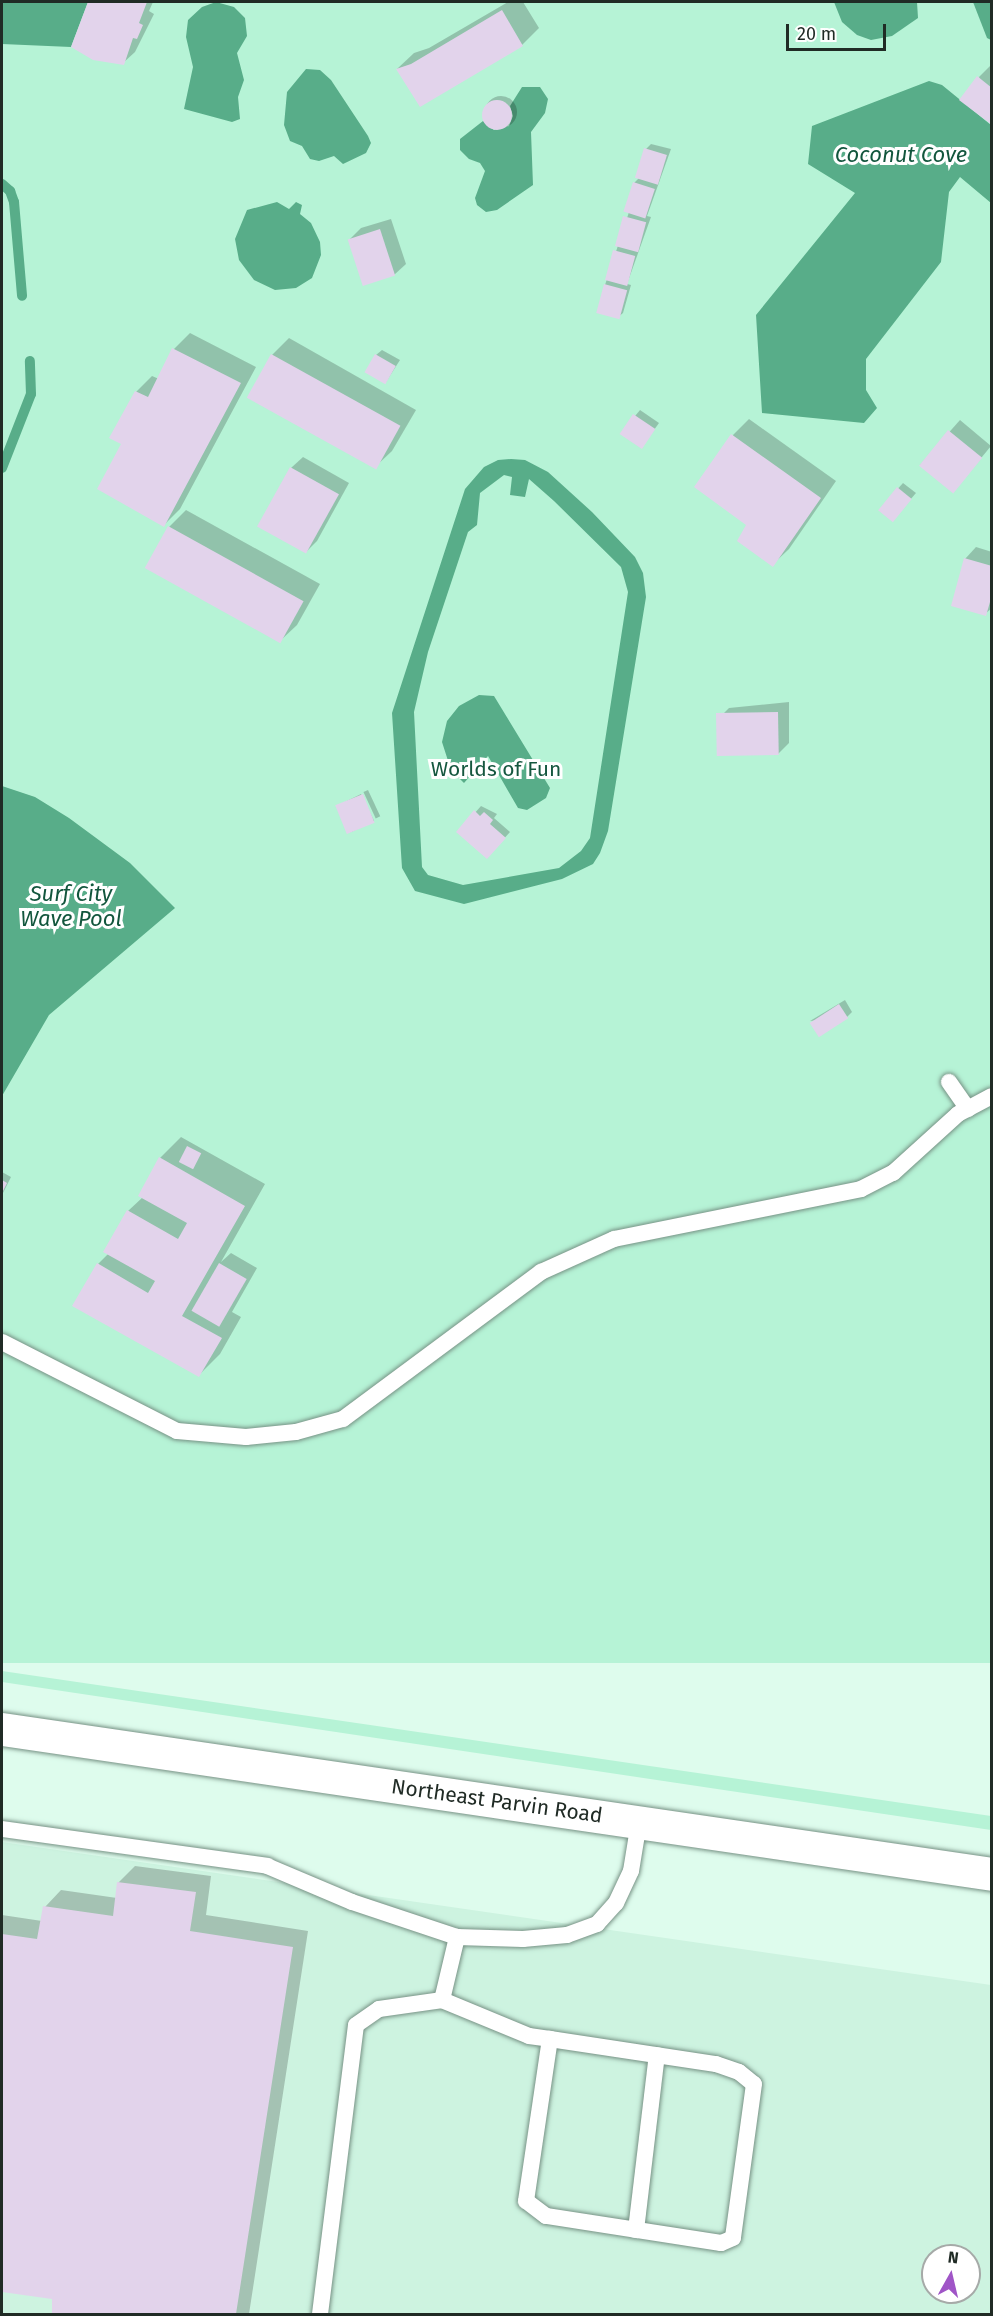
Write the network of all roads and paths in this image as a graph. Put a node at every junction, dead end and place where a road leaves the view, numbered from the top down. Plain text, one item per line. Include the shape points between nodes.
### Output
1 (949, 1082) dead end
2 (992, 1096) edge
3 (968, 1109) junction
4 (2, 1342) edge
5 (2, 1729) edge
6 (639, 1822) junction
7 (2, 1829) edge
8 (992, 1874) edge
9 (457, 1937) junction
10 (442, 2000) junction
11 (550, 2039) junction
12 (657, 2055) junction
13 (636, 2230) junction
14 (320, 2314) edge

1 - 3 lane
2 - 3 lane
3 - 4 lane via 893,1173 861,1189 614,1239 541,1272 344,1419 296,1432 246,1437 177,1431
5 - 6 street, Northeast Parvin Road
6 - 8 street, Northeast Parvin Road
6 - 9 lane via 631,1871 616,1904 597,1924 556,1936
7 - 9 lane via 267,1866 352,1902
9 - 10 lane
10 - 11 lane via 530,2036
10 - 14 lane via 380,2009 356,2025
11 - 12 lane
11 - 13 lane via 526,2201 546,2216
12 - 13 lane
12 - 13 lane via 716,2064 739,2072 754,2084 733,2238 721,2243

